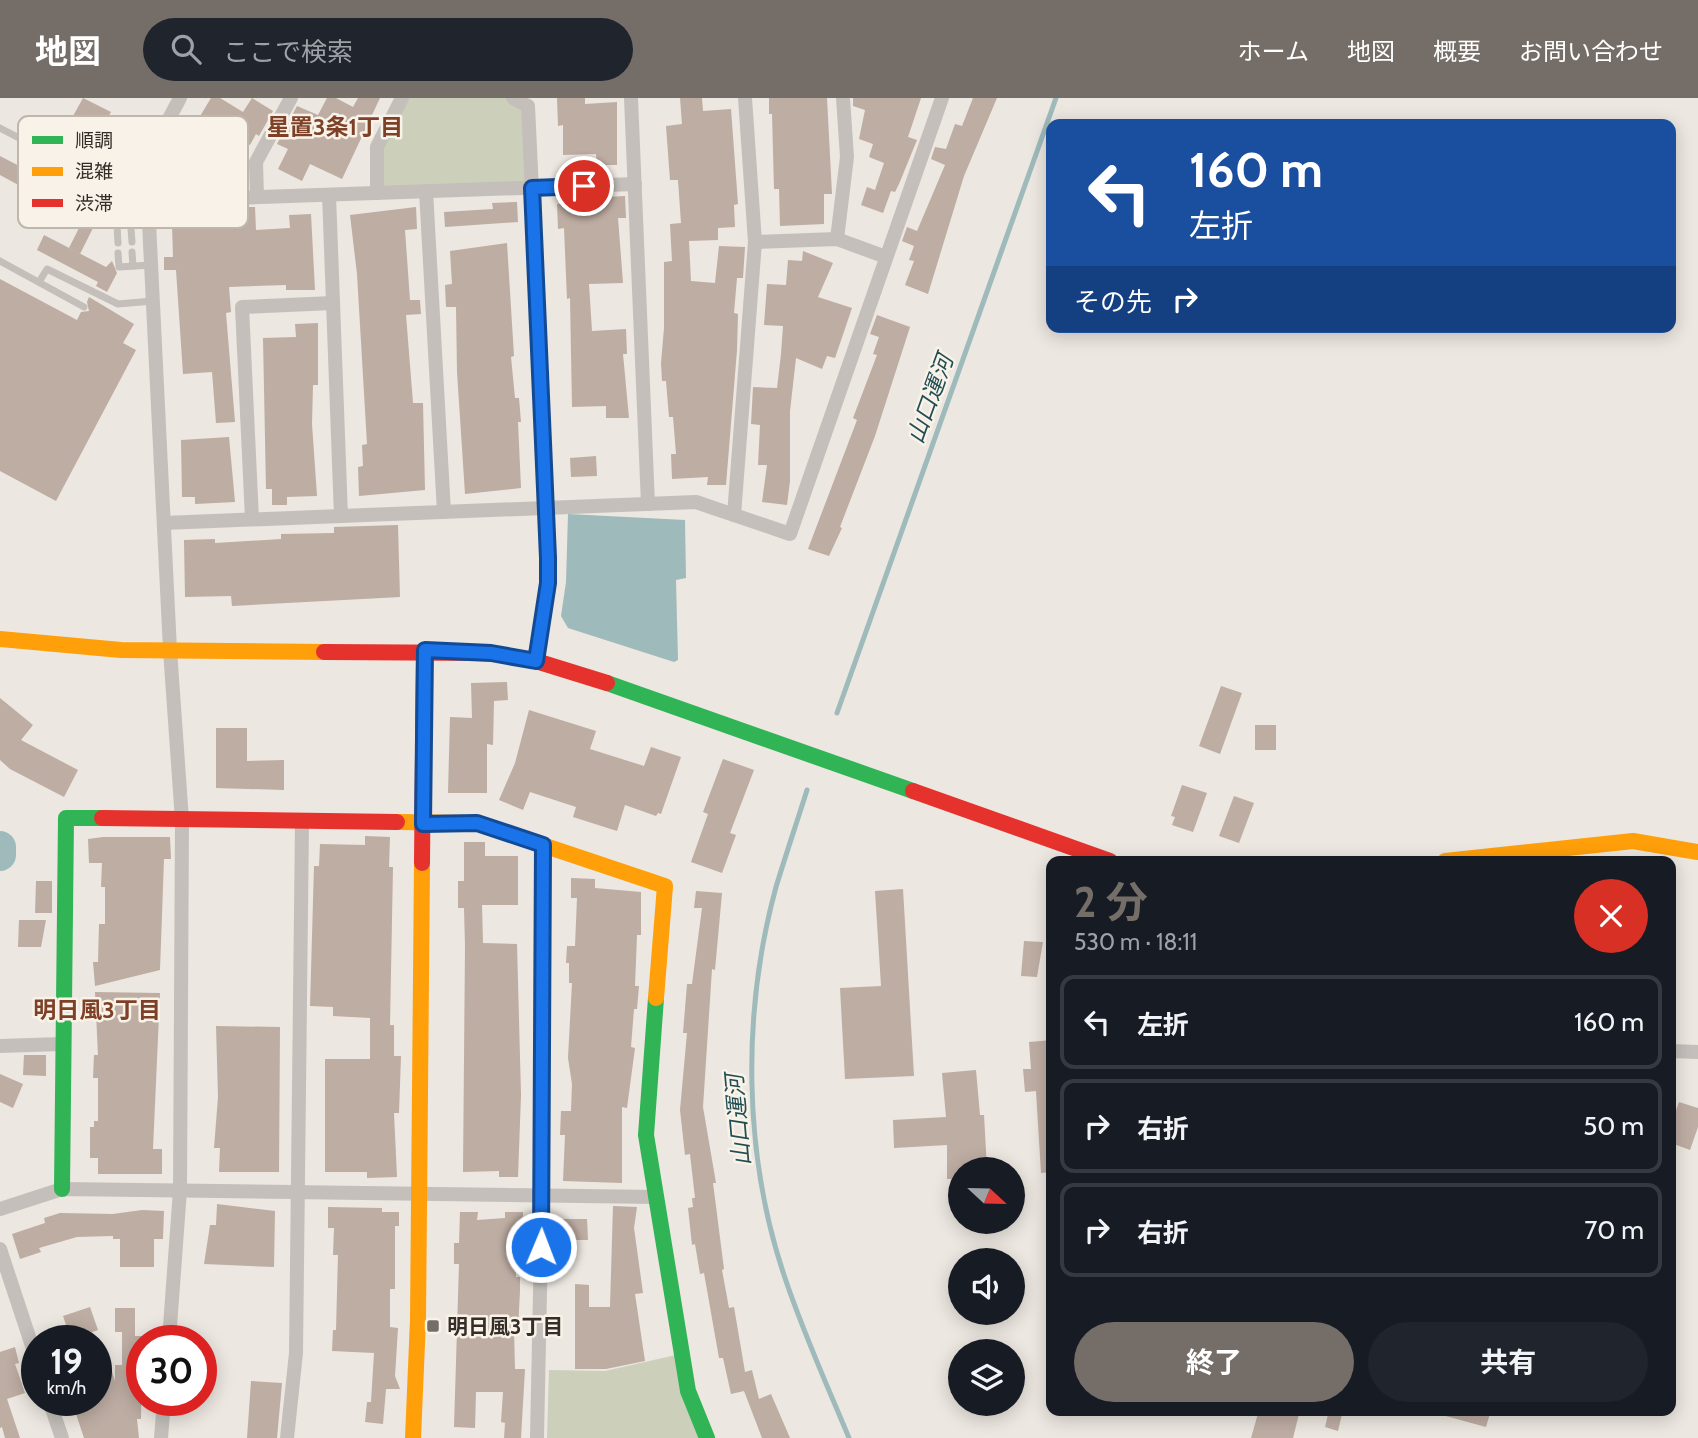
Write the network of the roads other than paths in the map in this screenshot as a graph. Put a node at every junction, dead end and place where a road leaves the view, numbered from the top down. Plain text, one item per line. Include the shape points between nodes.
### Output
1 (180, 98) edge
2 (290, 98) edge
3 (402, 98) edge
4 (513, 98) edge
5 (631, 98) edge
6 (745, 98) edge
7 (843, 98) edge
8 (942, 98) edge
9 (170, 116) edge
10 (0, 128) edge
11 (18, 137) edge
12 (635, 184) junction
13 (532, 188) junction
14 (426, 191) junction
15 (377, 193) junction
16 (329, 195) junction
17 (248, 197) edge
18 (257, 197) junction
19 (117, 228) edge
20 (131, 228) edge
21 (150, 228) edge
22 (837, 239) junction
23 (132, 242) dead end
24 (755, 242) junction
25 (118, 243) dead end
26 (132, 252) dead end
27 (118, 253) dead end
28 (886, 257) junction
29 (0, 261) edge
30 (152, 265) junction
31 (133, 266) junction
32 (39, 282) junction
33 (153, 301) junction
34 (333, 303) junction
35 (84, 307) dead end
36 (648, 504) junction
37 (547, 508) junction
38 (444, 512) junction
39 (734, 515) junction
40 (341, 516) junction
41 (252, 519) junction
42 (164, 523) junction
43 (0, 639) edge
44 (170, 650) junction
45 (425, 650) junction
46 (536, 661) junction
47 (183, 820) junction
48 (302, 822) junction
49 (423, 824) junction
50 (543, 845) junction
51 (1698, 852) edge
52 (1096, 856) edge
53 (1492, 856) edge
54 (62, 1044) junction
55 (0, 1046) edge
56 (1676, 1051) edge
57 (1698, 1052) edge
58 (62, 1189) junction
59 (180, 1193) junction
60 (299, 1194) junction
61 (419, 1194) junction
62 (542, 1195) junction
63 (656, 1197) junction
64 (0, 1209) edge
65 (0, 1249) edge
66 (25, 1325) edge
67 (170, 1325) edge
68 (54, 1416) edge
69 (163, 1416) edge
70 (62, 1438) edge
71 (161, 1438) edge
72 (287, 1438) edge
73 (413, 1438) edge
74 (537, 1438) edge
75 (707, 1438) edge

1 - 9 street
2 - 18 street via 256,162
3 - 15 street via 377,147
4 - 13 street via 528,106
5 - 12 street
6 - 24 street
7 - 22 street via 847,157
8 - 28 street
10 - 11 lane
12 - 13 street
12 - 36 street
13 - 14 street
13 - 37 street
14 - 15 street
14 - 38 street
15 - 16 street
16 - 18 street
16 - 34 street
17 - 18 street
19 - 25 lane
20 - 23 lane
21 - 30 street
22 - 24 street
22 - 28 street
24 - 39 street
26 - 31 lane
27 - 31 lane via 118,267
28 - 39 street via 790,534
29 - 32 lane
30 - 31 lane
30 - 33 street
32 - 33 lane via 47,269 118,304
32 - 35 lane
33 - 42 street
34 - 40 street
34 - 41 street via 242,307
36 - 37 street
36 - 39 street via 696,502
37 - 38 street
37 - 46 street via 548,583
38 - 40 street
40 - 41 street
41 - 42 street
42 - 44 street
43 - 44 street via 50,646
44 - 45 street
44 - 47 street
45 - 46 street via 491,653
45 - 49 street
46 - 52 street
47 - 48 street
47 - 54 street via 66,818
47 - 59 street
48 - 49 street
48 - 60 street
49 - 50 street via 477,823
49 - 61 street
50 - 62 street
50 - 63 street via 665,886 646,1136
51 - 53 street via 1633,841
54 - 55 street
54 - 58 street
56 - 57 street
58 - 59 street
58 - 64 street
59 - 60 street
59 - 67 street
60 - 61 street
60 - 72 street via 296,1353
61 - 62 street
61 - 73 street
62 - 63 street
62 - 74 street
63 - 75 street via 688,1391
65 - 66 street
68 - 70 street
69 - 71 street

